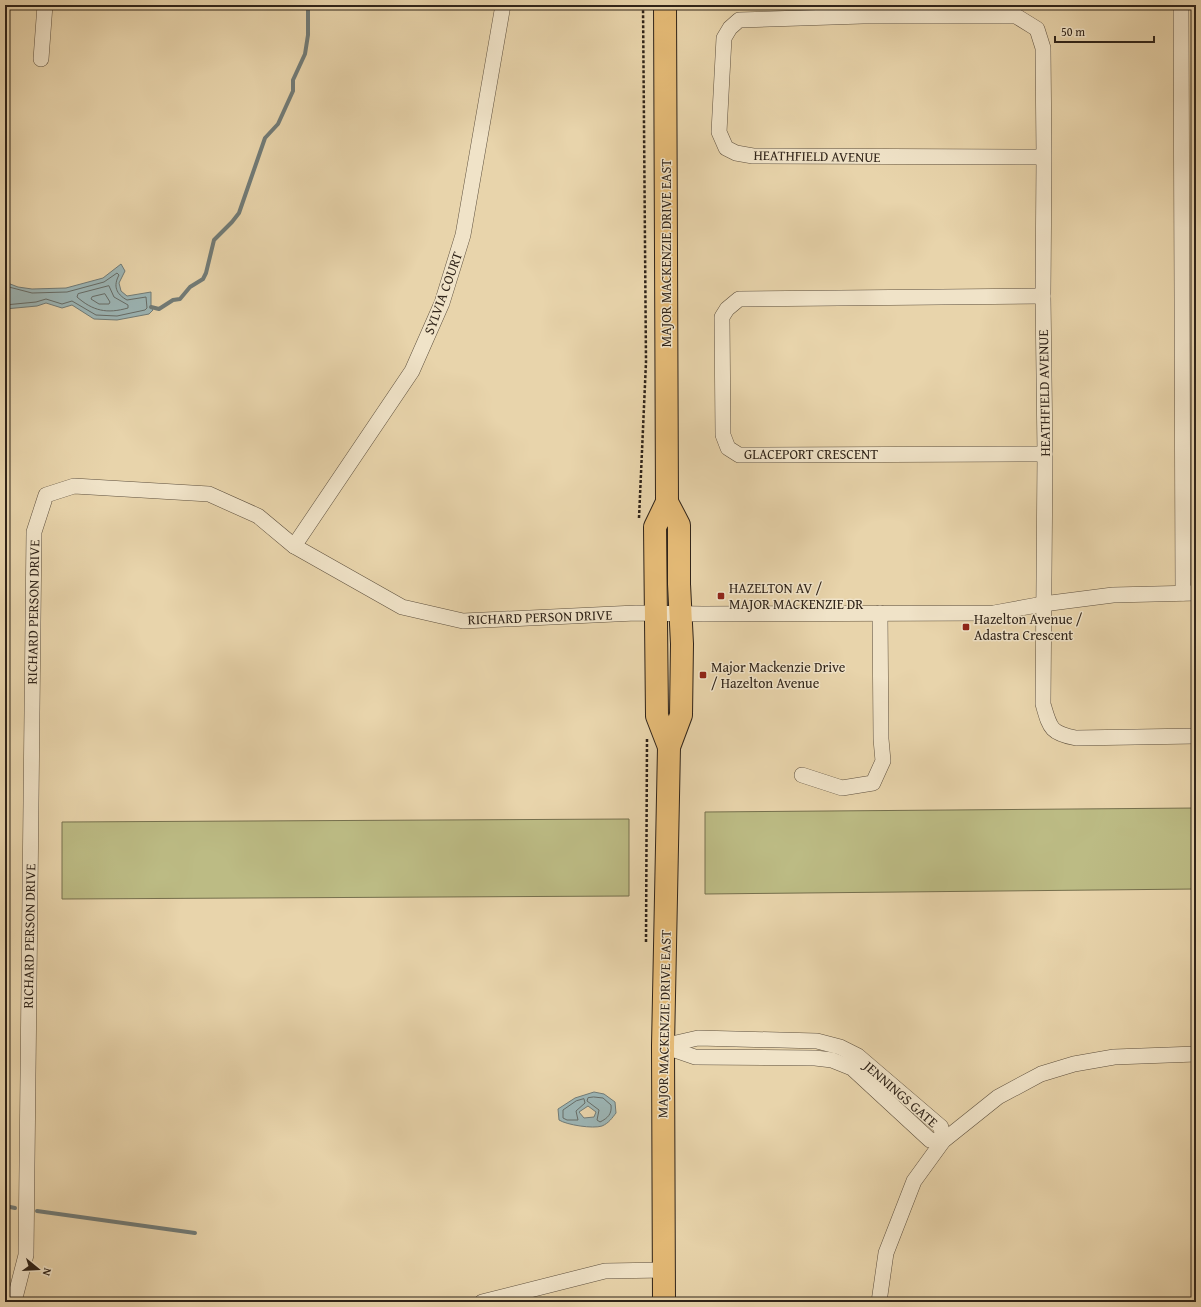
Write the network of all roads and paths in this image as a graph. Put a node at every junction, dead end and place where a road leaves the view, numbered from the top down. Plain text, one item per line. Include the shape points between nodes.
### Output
1 (45, 5) edge
2 (503, 5) edge
3 (643, 5) edge
4 (665, 5) edge
5 (1181, 5) edge
6 (41, 59) dead end
7 (1044, 157) junction
8 (1043, 296) junction
9 (1045, 454) junction
10 (667, 502) junction
11 (639, 520) dead end
12 (294, 546) junction
13 (1190, 593) edge
14 (1043, 604) junction
15 (656, 613) junction
16 (681, 613) junction
17 (880, 613) junction
18 (1196, 736) edge
19 (669, 747) junction
20 (802, 775) dead end
21 (816, 1041) junction
22 (663, 1046) junction
23 (1196, 1054) edge
24 (816, 1058) junction
25 (943, 1141) junction
26 (664, 1270) junction
27 (12, 1302) edge
28 (482, 1302) edge
29 (664, 1302) edge
30 (879, 1302) edge

1 - 6 street
2 - 12 street, SYLVIA COURT via 463,235 442,303 412,371
3 - 11 path via 646,362
4 - 10 main road, MAJOR MACKENZIE DRIVE EAST
5 - 13 street
7 - 7 street, HEATHFIELD AVENUE via 1043,48 1037,30 1016,16 863,16 740,20 730,28 724,38 719,132 726,148 736,152 753,156
7 - 8 street, HEATHFIELD AVENUE
8 - 9 street, HEATHFIELD AVENUE
8 - 9 street, GLACEPORT CRESCENT via 739,299 722,317 723,435 728,448 739,455
9 - 14 street, HEATHFIELD AVENUE
10 - 15 main road, MAJOR MACKENZIE DRIVE EAST via 655,527
10 - 16 main road, MAJOR MACKENZIE DRIVE EAST via 679,525
12 - 15 street, RICHARD PERSON DRIVE via 402,607 463,620
12 - 27 street, RICHARD PERSON DRIVE via 258,516 209,494 74,486 46,495 34,532 26,1255
13 - 14 street, RICHARD PERSON DRIVE via 1113,595
14 - 17 street, RICHARD PERSON DRIVE via 994,613
14 - 18 street, HEATHFIELD AVENUE via 1043,704 1051,729 1062,736 1076,738
15 - 16 street, RICHARD PERSON DRIVE
15 - 19 main road, MAJOR MACKENZIE DRIVE EAST via 657,716
16 - 17 street, RICHARD PERSON DRIVE
16 - 19 main road, MAJOR MACKENZIE DRIVE EAST via 681,715
17 - 20 street via 883,761 879,773 873,783 842,788
19 - 22 main road, MAJOR MACKENZIE DRIVE EAST
21 - 22 street, JENNINGS GATE via 695,1038
21 - 24 street
21 - 25 street, JENNINGS GATE via 840,1046 858,1056 941,1127
22 - 24 street, JENNINGS GATE via 695,1057
22 - 26 main road, MAJOR MACKENZIE DRIVE EAST
23 - 25 street via 1114,1058 1074,1064 1041,1074 998,1097
24 - 25 street, JENNINGS GATE via 832,1060 852,1068 930,1140
25 - 30 street via 914,1181 900,1214 886,1253
26 - 28 street via 606,1271
26 - 29 main road, MAJOR MACKENZIE DRIVE EAST

